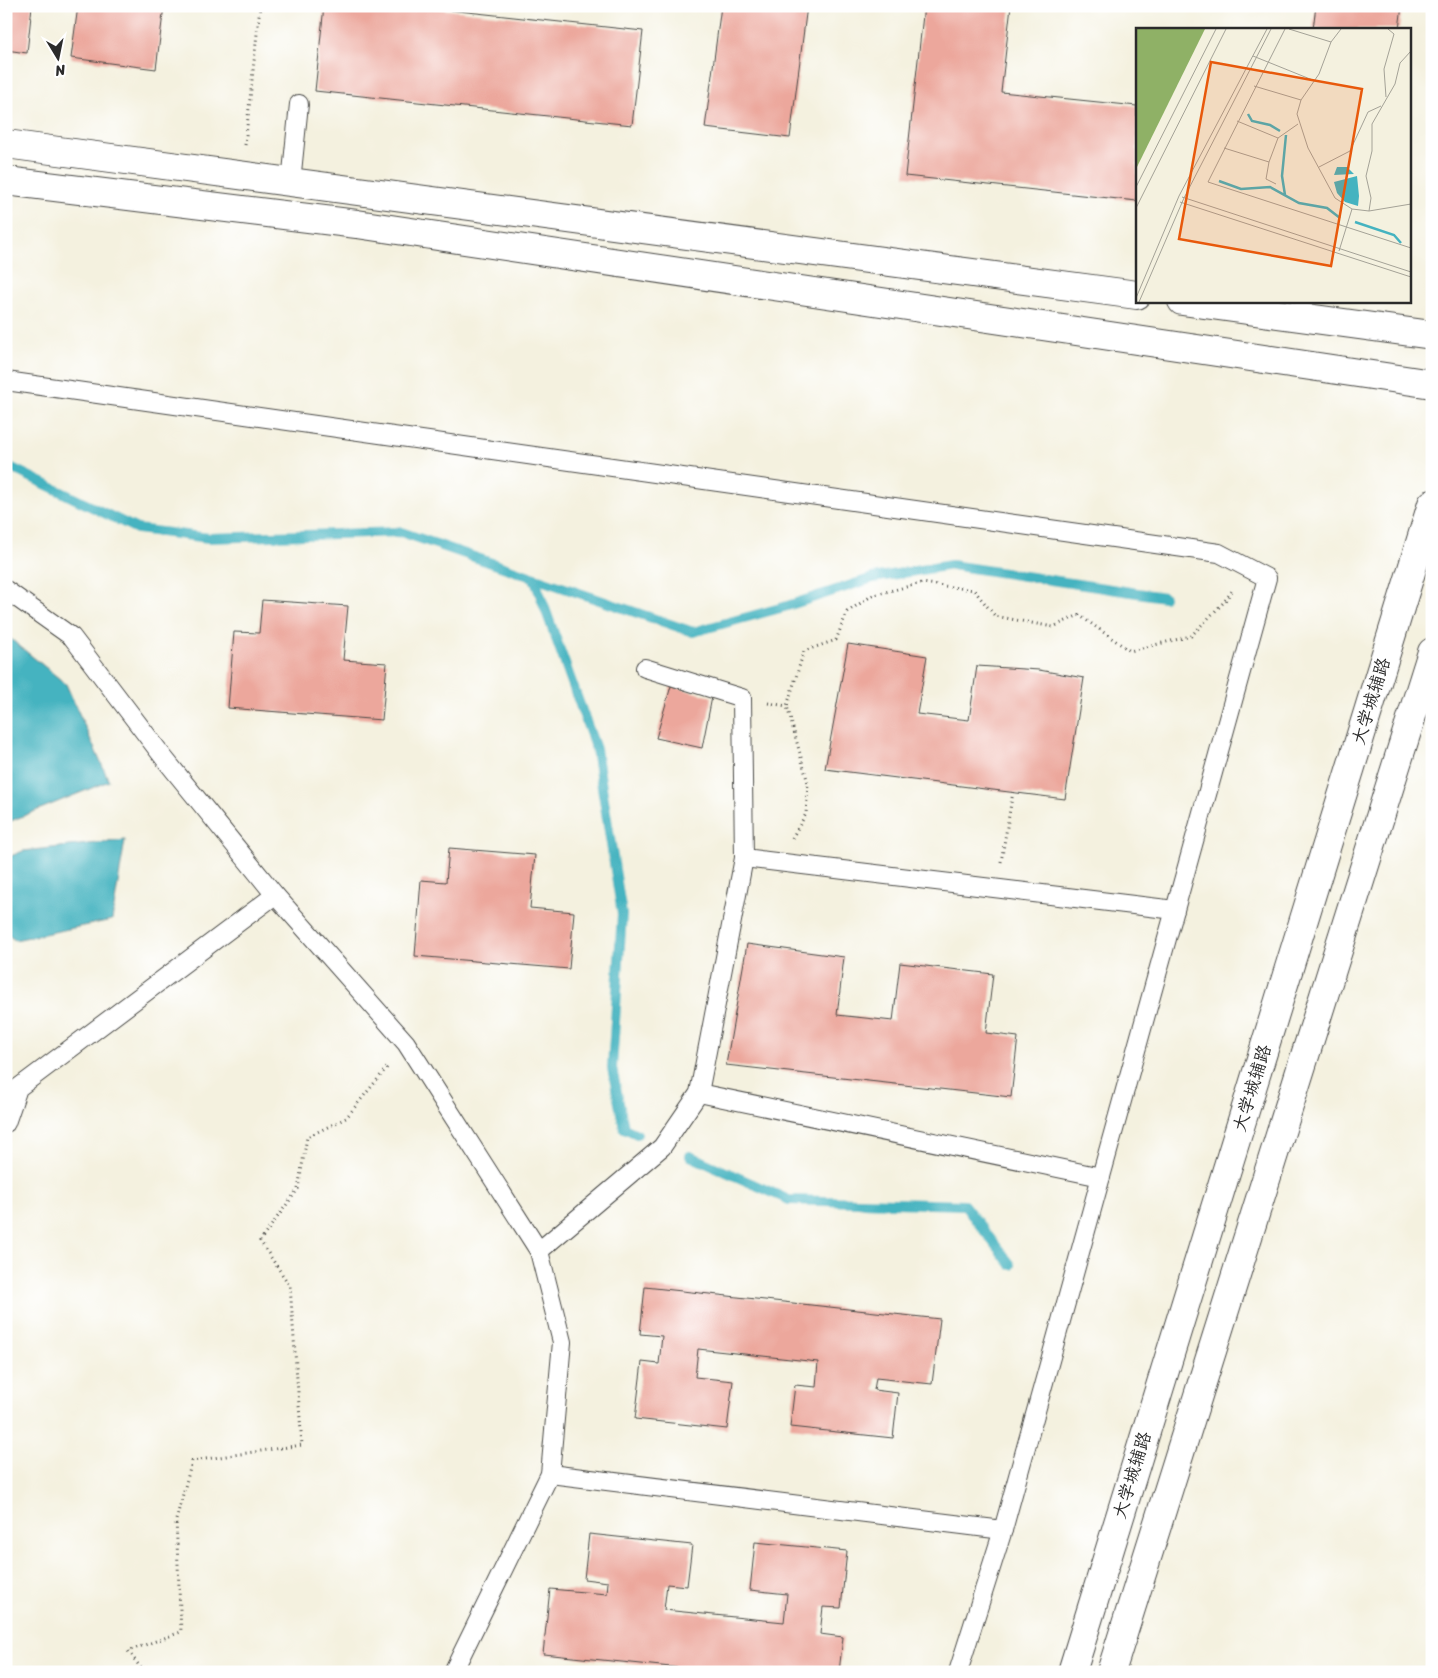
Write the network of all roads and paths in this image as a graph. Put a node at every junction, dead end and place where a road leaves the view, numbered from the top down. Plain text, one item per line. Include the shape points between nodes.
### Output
1 (260, 6) edge
2 (299, 104) dead end
3 (6, 144) edge
4 (242, 175) junction
5 (6, 181) edge
6 (291, 182) junction
7 (1136, 295) edge
8 (1189, 302) edge
9 (1432, 335) edge
10 (6, 381) edge
11 (1432, 384) edge
12 (1432, 504) edge
13 (1247, 568) junction
14 (6, 590) edge
15 (1432, 652) edge
16 (645, 668) dead end
17 (1013, 792) dead end
18 (744, 858) junction
19 (779, 862) junction
20 (996, 888) junction
21 (275, 895) junction
22 (1176, 910) junction
23 (406, 1044) junction
24 (699, 1093) junction
25 (6, 1123) edge
26 (1101, 1178) junction
27 (539, 1251) junction
28 (550, 1474) junction
29 (1003, 1530) junction
30 (144, 1672) edge
31 (453, 1672) edge
32 (958, 1672) edge
33 (1072, 1672) edge
34 (1111, 1672) edge

1 - 4 path
2 - 6 lane
3 - 4 street
4 - 6 street
5 - 11 street via 357,224
6 - 7 street
8 - 9 street
10 - 13 lane via 1219,553
12 - 33 street, 大学城辅路
13 - 19 path via 1224,602 1191,636 1130,651 1079,615 1053,628 995,616 974,590 922,582 873,594 847,612 836,640 804,651 787,706 808,783 806,814
13 - 22 lane via 1267,578
14 - 21 lane via 72,637 164,758
15 - 34 street
16 - 18 lane via 742,698
17 - 20 path
18 - 19 lane
18 - 24 lane
19 - 20 lane
20 - 22 lane
21 - 23 lane
21 - 25 lane via 18,1088
22 - 26 lane
23 - 27 lane
23 - 30 path via 346,1118 307,1137 298,1188 260,1241 290,1286 302,1445 192,1461 176,1520 181,1632 128,1652
24 - 26 lane
24 - 27 lane via 662,1147
26 - 29 lane
27 - 28 lane via 562,1342
28 - 29 lane
28 - 31 lane
29 - 32 lane

